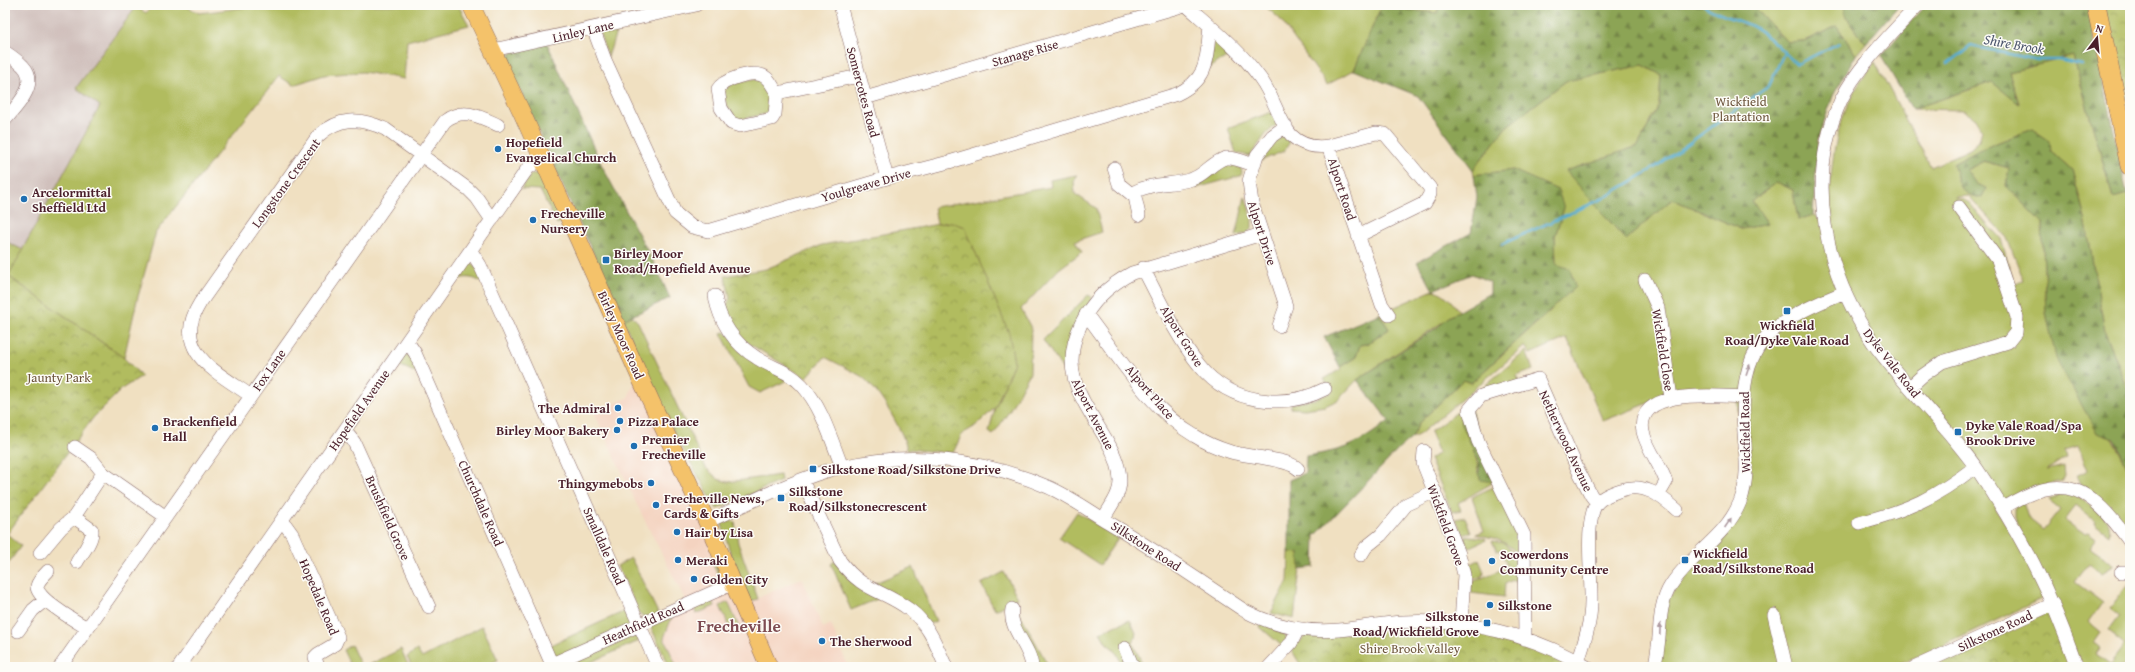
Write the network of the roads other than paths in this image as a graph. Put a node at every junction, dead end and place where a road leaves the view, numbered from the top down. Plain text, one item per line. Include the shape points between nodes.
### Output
1 (471, 5) edge
2 (696, 5) edge
3 (840, 5) edge
4 (1186, 5) edge
5 (1918, 5) edge
6 (2096, 5) edge
7 (648, 10) edge
8 (1210, 26) junction
9 (593, 28) junction
10 (493, 50) junction
11 (5, 52) edge
12 (859, 76) junction
13 (777, 93) junction
14 (865, 98) junction
15 (5, 120) edge
16 (498, 126) dead end
17 (1286, 126) junction
18 (1328, 146) junction
19 (421, 155) junction
20 (543, 158) junction
21 (1253, 165) junction
22 (2130, 166) edge
23 (1114, 168) dead end
24 (886, 178) junction
25 (1132, 193) junction
26 (1959, 207) dead end
27 (1139, 215) dead end
28 (492, 220) junction
29 (1262, 234) junction
30 (1358, 236) junction
31 (471, 251) junction
32 (1144, 268) junction
33 (1645, 280) dead end
34 (1845, 292) junction
35 (715, 296) dead end
36 (1086, 314) junction
37 (1389, 315) dead end
38 (1279, 326) dead end
39 (407, 340) junction
40 (1910, 387) junction
41 (1325, 389) dead end
42 (251, 396) junction
43 (1743, 397) junction
44 (1671, 398) junction
45 (345, 431) junction
46 (75, 446) dead end
47 (1424, 451) dead end
48 (842, 467) junction
49 (1975, 467) junction
50 (1298, 469) dead end
51 (103, 473) junction
52 (802, 480) junction
53 (1435, 491) junction
54 (1659, 494) junction
55 (1597, 503) junction
56 (2003, 508) junction
57 (1678, 510) dead end
58 (74, 517) junction
59 (166, 517) junction
60 (1103, 519) junction
61 (282, 520) junction
62 (707, 522) junction
63 (1859, 523) dead end
64 (2130, 542) edge
65 (40, 553) dead end
66 (1362, 555) dead end
67 (77, 562) dead end
68 (48, 571) dead end
69 (734, 583) junction
70 (45, 600) junction
71 (2053, 604) junction
72 (429, 607) dead end
73 (1012, 609) dead end
74 (1774, 615) dead end
75 (1461, 624) junction
76 (639, 625) junction
77 (87, 628) junction
78 (1298, 629) junction
79 (18, 631) dead end
80 (1525, 639) junction
81 (1125, 648) dead end
82 (1582, 664) edge
83 (552, 665) edge
84 (60, 667) edge
85 (179, 667) edge
86 (318, 667) edge
87 (658, 667) edge
88 (769, 667) edge
89 (946, 667) edge
90 (1032, 667) edge
91 (1133, 667) edge
92 (1269, 667) edge
93 (1654, 667) edge
94 (1786, 667) edge
95 (1915, 667) edge
96 (2076, 667) edge

1 - 10 main road, Birley Moor Road
2 - 7 street, Linley Lane
3 - 12 street, Somercotes Road
4 - 8 street, Alport Road
4 - 14 street, Stanage Rise
5 - 34 street, Dyke Vale Road via 1854,78 1842,100 1828,142 1822,171 1824,226 1828,246
6 - 22 highway
7 - 9 street, Linley Lane
8 - 17 street, Alport Road via 1233,46 1260,78
8 - 24 street, Youlgreave Drive via 1204,70 1193,84 1177,94 949,162
9 - 10 street, Linley Lane
9 - 24 street, Youlgreave Drive via 670,205 679,218 692,227 715,230
10 - 20 main road, Birley Moor Road
11 - 15 street via 23,66 28,78 28,87 24,97
12 - 13 street
12 - 14 street, Somercotes Road
13 - 13 street via 776,114 772,118 740,126 731,123 724,113 718,89 721,83 757,74 768,78
14 - 24 street, Somercotes Road
16 - 19 street, Fox Lane via 472,114 452,115
17 - 18 street, Alport Road via 1291,135 1304,144
17 - 21 street, Alport Drive via 1264,144
18 - 30 street, Alport Road
18 - 30 street via 1376,133 1385,134 1430,188 1425,203
19 - 28 street, Longstone Crescent via 468,189
19 - 42 street, Fox Lane
19 - 42 street, Longstone Crescent via 375,124 353,120 333,124 318,136 200,303 192,318 189,334 197,354
20 - 28 street, Hopefield Avenue via 528,168
20 - 62 main road, Birley Moor Road
21 - 25 street via 1228,158 1192,179 1159,183
21 - 29 street, Alport Drive via 1249,181 1250,192
23 - 25 street via 1119,184
25 - 27 street
26 - 40 street via 1998,260 2017,317 2016,332 2008,342 1942,362
28 - 31 street, Hopefield Avenue
29 - 32 street, Alport Avenue
29 - 38 street, Alport Drive via 1286,306
30 - 37 street, Alport Road via 1383,307
31 - 39 street, Hopefield Avenue
31 - 76 street, Smalldale Road via 486,279
32 - 36 street, Alport Avenue via 1118,280 1095,301
32 - 41 street, Alport Grove via 1170,318 1200,366 1227,388 1258,400 1285,402 1299,400
33 - 44 street, Wickfield Close via 1658,308
34 - 40 street, Dyke Vale Road via 1874,344
43 -> 34 street, Wickfield Road via 1746,372 1772,330 1804,309
35 - 48 street via 719,313 739,344 757,358 792,376 809,394
36 - 50 street, Alport Place via 1160,407 1194,436 1232,452 1290,462
36 - 60 street, Alport Avenue via 1074,344 1071,366 1073,378 1113,451 1120,472 1119,492
39 - 45 street, Hopefield Avenue
39 - 83 street, Churchdale Road via 415,353
40 - 49 street, Dyke Vale Road
42 - 59 street, Fox Lane
43 - 44 street
93 -> 43 street, Wickfield Road via 1659,649 1662,608 1671,585 1724,530 1741,500 1747,464
44 - 54 street via 1652,407 1645,414 1643,422 1644,433 1666,482
45 - 61 street, Hopefield Avenue
45 - 72 street, Brushfield Grove via 354,442
46 - 51 street via 91,458
47 - 53 street, Wickfield Grove via 1423,463
48 - 52 street, Silkstone Road
48 - 60 street, Silkstone Road via 916,458 968,462 1049,487
49 - 56 street, Dyke Vale Road
49 - 63 street via 1920,504
51 - 58 street
51 - 59 street
52 - 62 street, Silkstone Road
52 - 89 street via 840,561 848,572 868,588 912,611 932,636
53 - 66 street via 1407,504 1381,535 1366,547
53 - 75 street, Wickfield Grove via 1453,534 1464,575
54 - 55 street via 1644,488 1627,488 1609,494
54 - 57 street
55 - 80 street, Netherwood Avenue via 1580,474 1538,379 1481,396 1469,410 1478,441 1524,535
55 - 82 street via 1590,531 1591,603
56 - 64 street via 2024,495 2045,488 2073,489 2097,503
56 - 71 street, Dyke Vale Road via 2035,565
58 - 65 street
58 - 67 street via 92,530 88,544
59 - 77 street, Fox Lane
60 - 78 street, Silkstone Road via 1245,611 1259,618
61 - 85 street, Hopefield Avenue
61 - 86 street, Hopedale Road via 292,534 338,637 335,644 318,654
62 - 69 main road, Birley Moor Road
68 - 70 street via 37,587
69 - 76 street, Heathfield Road
69 - 88 main road, Birley Moor Road
70 - 77 street
70 - 79 street
71 - 95 street, Silkstone Road
71 - 96 street, Dyke Vale Road
73 - 90 street via 1012,619
74 - 94 street
75 - 78 street, Silkstone Road via 1410,622 1338,630
75 - 80 street, Silkstone Road
76 - 83 street, Heathfield Road
76 - 87 street, Smalldale Road
77 - 84 street, Fox Lane
78 - 92 street via 1291,643
80 - 82 street, Silkstone Road
81 - 91 street

